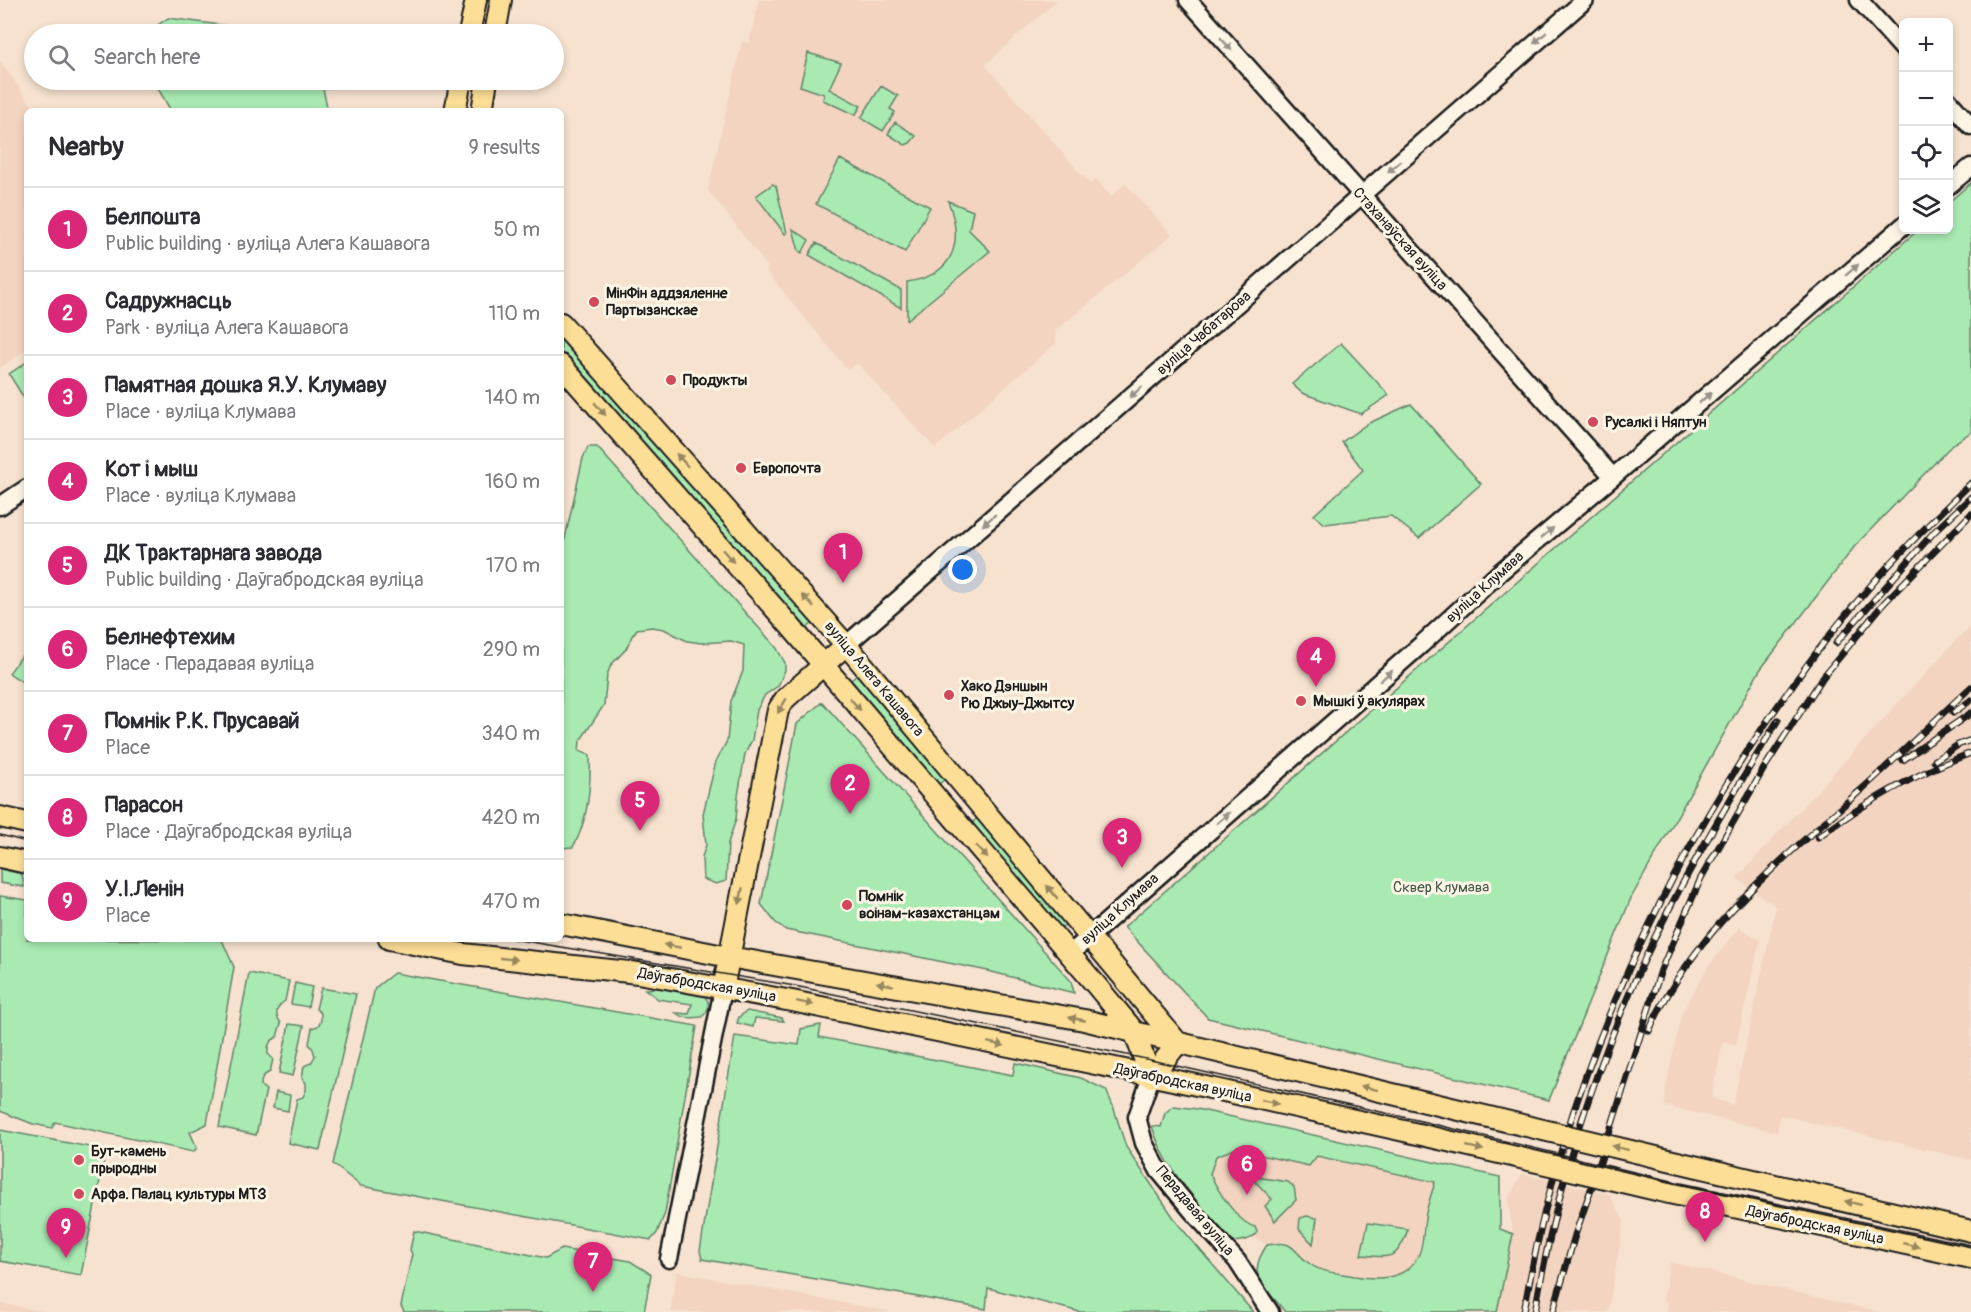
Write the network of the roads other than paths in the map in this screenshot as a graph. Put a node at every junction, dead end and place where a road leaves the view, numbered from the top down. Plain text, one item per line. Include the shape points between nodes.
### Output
1 (476, 0) edge
2 (501, 0) edge
3 (1188, 0) edge
4 (1585, 0) edge
5 (1859, 0) edge
6 (471, 24) edge
7 (497, 24) edge
8 (1899, 44) edge
9 (459, 90) edge
10 (486, 90) edge
11 (1953, 106) edge
12 (456, 108) edge
13 (483, 108) edge
14 (1971, 126) edge
15 (1971, 166) edge
16 (1953, 182) edge
17 (1362, 195) junction
18 (1899, 229) edge
19 (564, 325) edge
20 (564, 368) edge
21 (1613, 477) junction
22 (24, 490) edge
23 (0, 506) edge
24 (846, 645) junction
25 (823, 665) junction
26 (968, 790) junction
27 (945, 808) junction
28 (0, 818) edge
29 (24, 822) edge
30 (0, 857) edge
31 (24, 862) edge
32 (564, 925) edge
33 (1089, 937) junction
34 (404, 942) edge
35 (1070, 954) junction
36 (729, 957) junction
37 (723, 989) junction
38 (1134, 1031) junction
39 (1178, 1043) junction
40 (1151, 1077) junction
41 (1971, 1231) edge
42 (1971, 1258) edge
43 (669, 1259) dead end
44 (1270, 1312) edge

1 - 6 main road
2 - 7 main road
3 -> 17 street, Стаханаўская вуліца
4 -> 17 street, вуліца Чабатарова
5 - 8 street
9 - 12 main road
10 - 13 main road
11 - 14 street
15 - 16 street
17 - 21 street, Стаханаўская вуліца
17 -> 24 street, вуліца Чабатарова
21 -> 18 street, вуліца Клумава
24 -> 19 main road, вуліца Алега Кашавога
20 -> 25 main road, вуліца Алега Кашавога
33 -> 21 street, вуліца Клумава via 1499,573
22 - 23 street
24 - 25 main road, вуліца Чабатарова
24 - 26 main road, вуліца Алега Кашавога
25 -> 27 main road, вуліца Алега Кашавога
25 -> 36 main road, вуліца Чабатарова via 778,710
26 - 27 main road
33 -> 26 main road, вуліца Алега Кашавога
27 -> 35 main road, вуліца Алега Кашавога
28 - 29 main road
30 - 31 main road
36 -> 32 main road, Даўгабродская вуліца
33 - 35 street, вуліца Клумава
33 - 39 main road, вуліца Алега Кашавога
34 -> 37 main road, Даўгабродская вуліца via 463,954 638,973
35 - 38 main road, вуліца Алега Кашавога
36 - 37 main road, вуліца Чабатарова
38 -> 36 main road, Даўгабродская вуліца
37 -> 40 main road, Даўгабродская вуліца via 792,1000
37 - 43 street
38 - 39 main road, Даўгабродская вуліца
38 - 40 main road, вуліца Алега Кашавога
39 - 40 main road, Перадавая вуліца
41 -> 39 main road, Даўгабродская вуліца, bridge
40 -> 42 main road, Даўгабродская вуліца, bridge
40 - 44 street, Перадавая вуліца via 1137,1117 1144,1143 1159,1171 1238,1261

